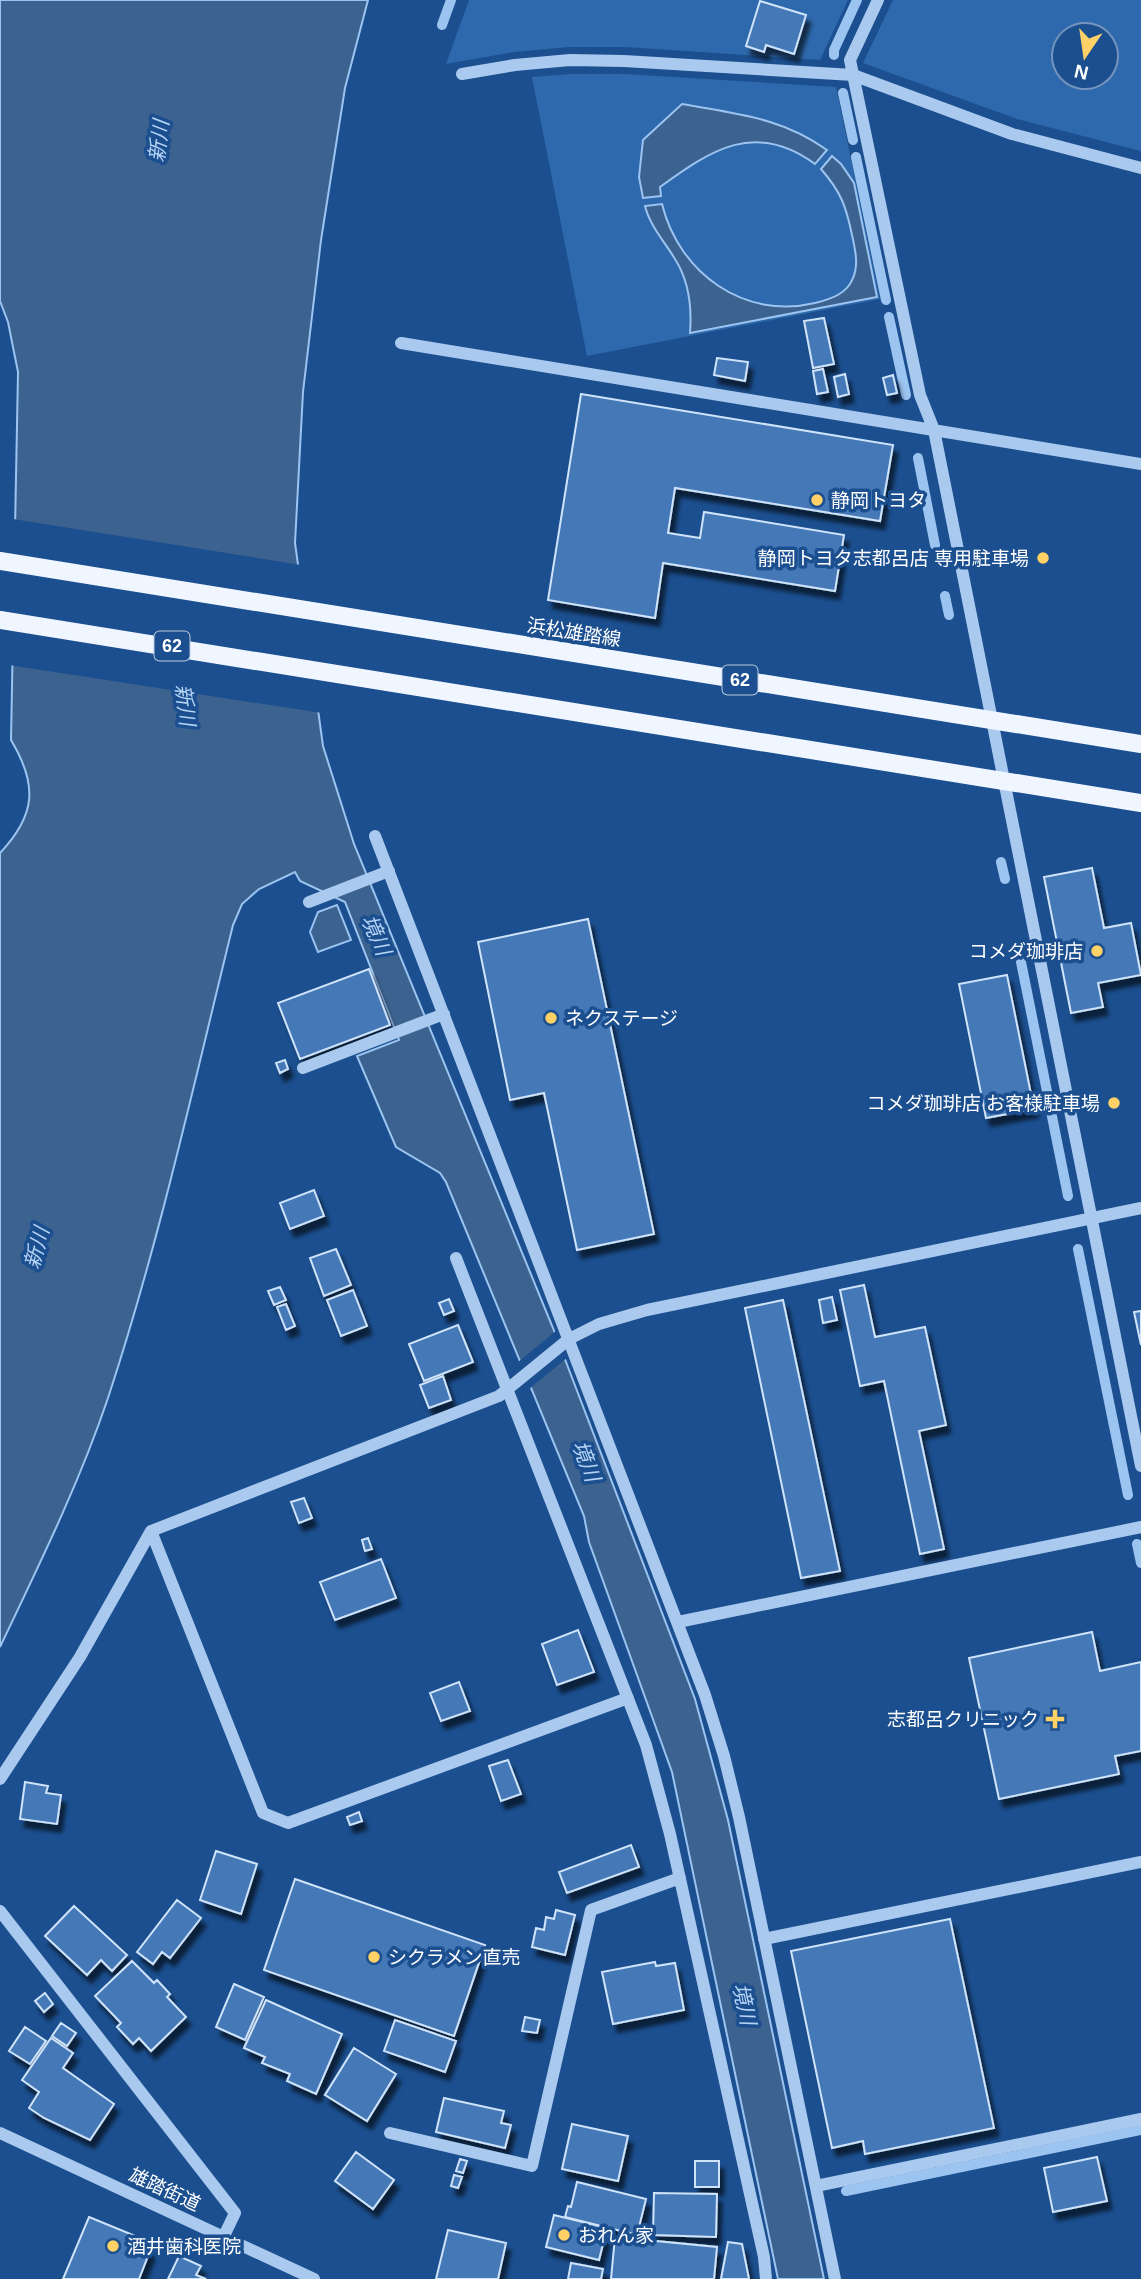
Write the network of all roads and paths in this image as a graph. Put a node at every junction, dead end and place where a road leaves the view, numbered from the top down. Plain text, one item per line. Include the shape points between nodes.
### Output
1 (878, 0) edge
2 (462, 75) dead end
3 (853, 75) junction
4 (1141, 168) edge
5 (401, 343) dead end
6 (934, 430) junction
7 (1141, 464) edge
8 (0, 561) edge
9 (0, 620) edge
10 (992, 722) junction
11 (1141, 744) edge
12 (1004, 782) junction
13 (1141, 803) edge
14 (375, 836) dead end
15 (389, 871) junction
16 (309, 902) dead end
17 (440, 1016) junction
18 (303, 1068) dead end
19 (1141, 1208) edge
20 (1091, 1218) junction
21 (456, 1258) dead end
22 (566, 1341) junction
23 (511, 1386) junction
24 (1141, 1466) edge
25 (1141, 1527) edge
26 (151, 1531) junction
27 (678, 1622) junction
28 (628, 1698) junction
29 (0, 1779) edge
30 (1141, 1862) edge
31 (680, 1878) junction
32 (0, 1911) edge
33 (764, 1939) junction
34 (1141, 2119) edge
35 (0, 2133) edge
36 (390, 2133) dead end
37 (816, 2186) junction
38 (223, 2238) junction
39 (314, 2279) edge
40 (766, 2279) edge
41 (835, 2279) edge

1 - 3 street via 850,60
2 - 3 street via 570,60
3 - 4 street via 1012,134
3 - 6 street via 920,395
5 - 6 street
6 - 7 street
6 - 10 street
8 - 10 main road, 浜松雄踏線 / 62
9 - 12 main road, 62
10 - 11 main road, 浜松雄踏線 / 62
10 - 12 street
12 - 13 main road, 62
12 - 20 street
14 - 15 street
15 - 16 street
15 - 17 street
17 - 18 street
17 - 22 street
19 - 20 street
20 - 22 street via 647,1310 599,1324
20 - 24 street
21 - 23 street
22 - 23 street
22 - 27 street
23 - 26 street via 499,1396
23 - 28 street
25 - 27 street
26 - 28 street via 263,1812 288,1823
26 - 29 street via 80,1657
27 - 33 street via 724,1756
28 - 31 street via 646,1745
30 - 33 street
31 - 36 street via 591,1910 532,2166
31 - 40 street
32 - 38 street via 235,2213
33 - 37 street
34 - 37 street
35 - 38 street, 雄踏街道
37 - 41 street
38 - 39 street, 雄踏街道

